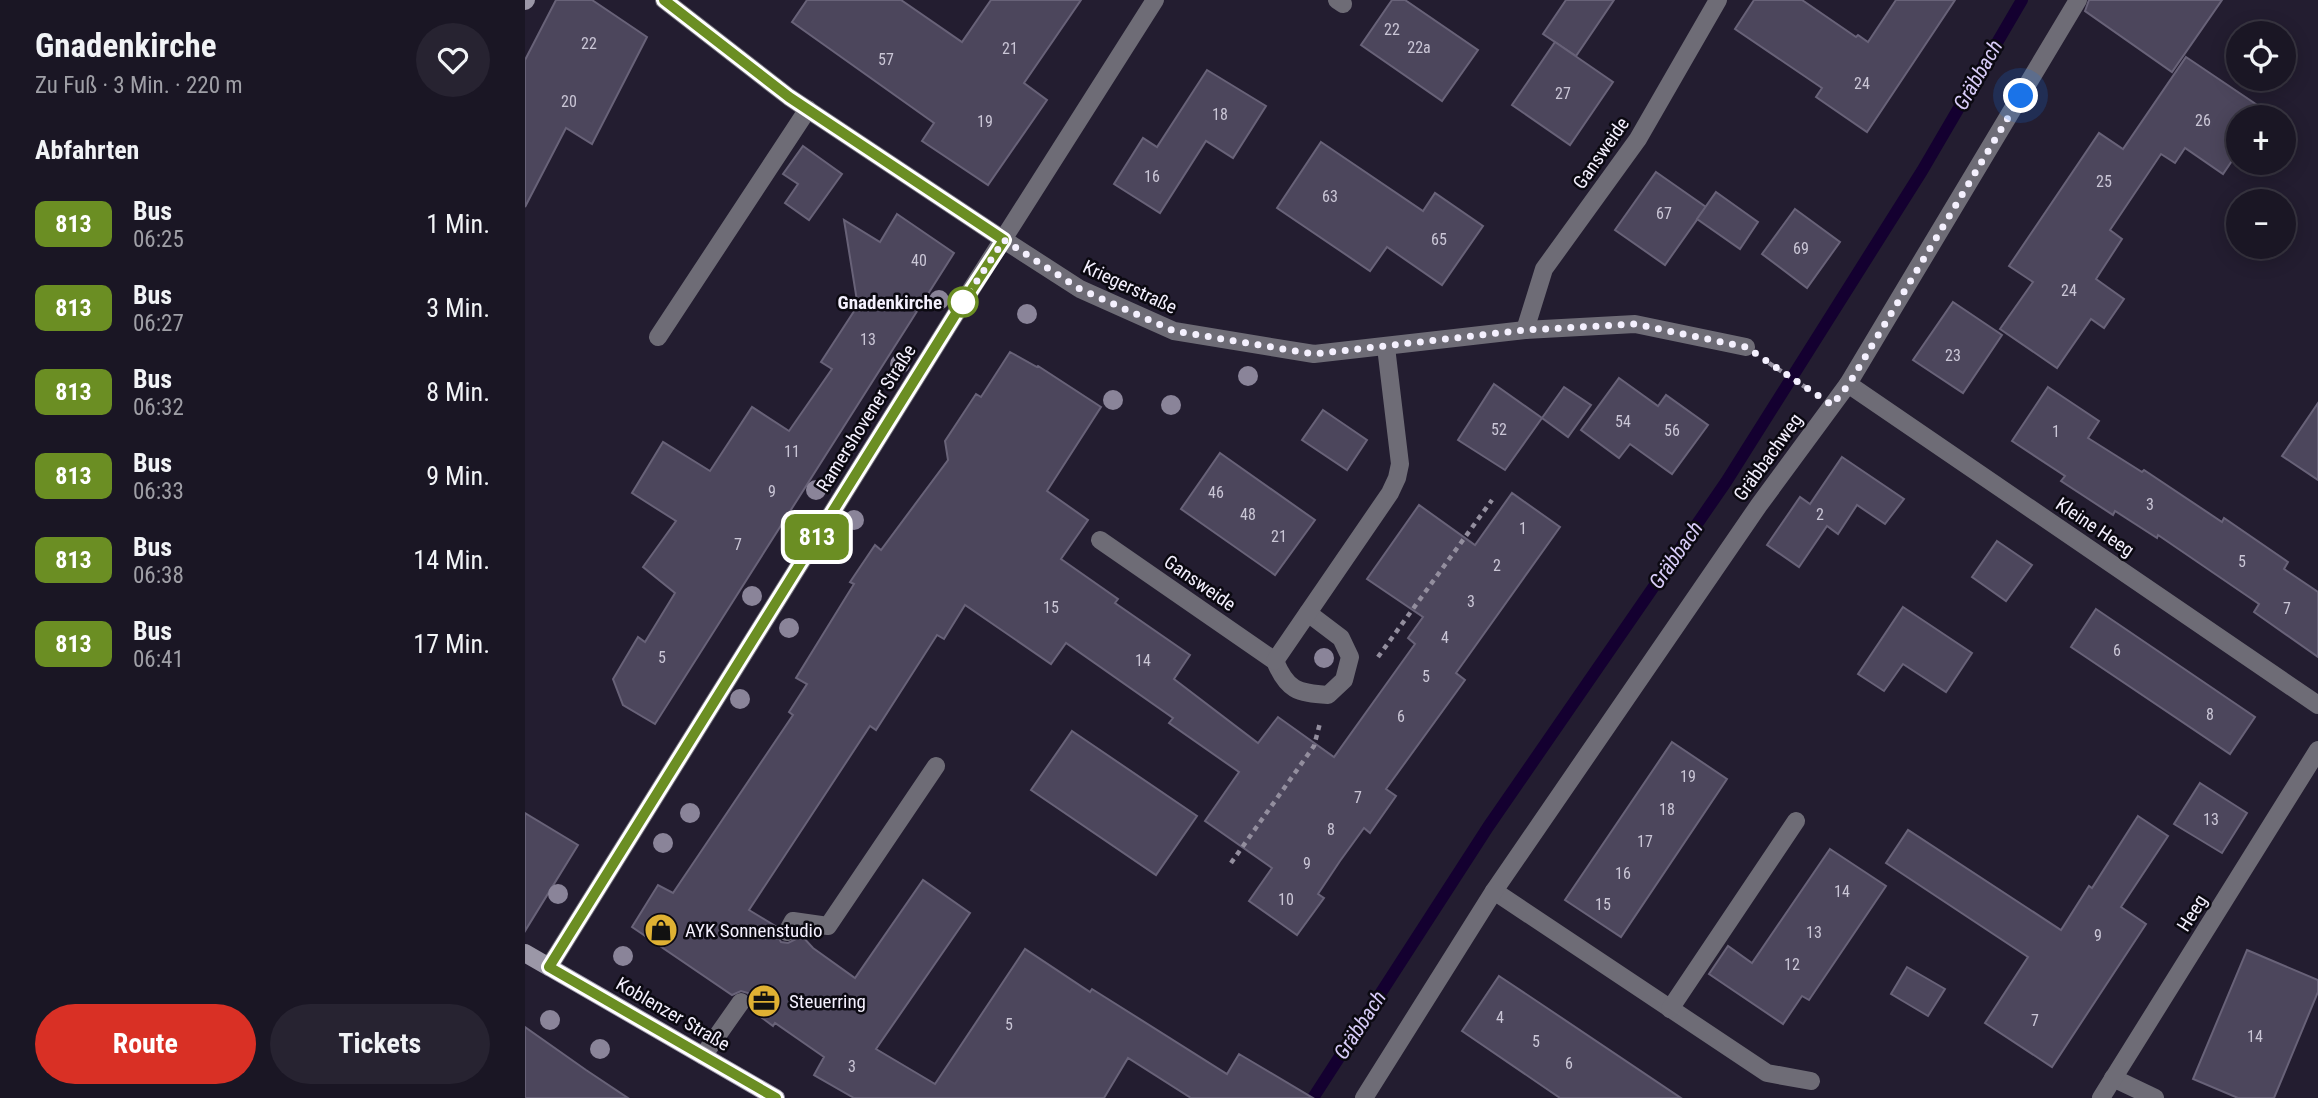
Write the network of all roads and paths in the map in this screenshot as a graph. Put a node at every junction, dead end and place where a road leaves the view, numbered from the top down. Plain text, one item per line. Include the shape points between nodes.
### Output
1 (664, 0) edge
2 (1155, 0) edge
3 (1718, 0) edge
4 (2078, 0) edge
5 (808, 109) junction
6 (1004, 240) junction
7 (1525, 330) junction
8 (658, 337) dead end
9 (1387, 347) junction
10 (1746, 347) joint
11 (1849, 384) junction
12 (1832, 405) junction
13 (1492, 500) dead end
14 (1100, 540) dead end
15 (1308, 613) junction
16 (1350, 657) junction
17 (1275, 661) junction
18 (1328, 695) junction
19 (2318, 705) edge
20 (2318, 750) edge
21 (936, 766) dead end
22 (1796, 821) dead end
23 (1231, 863) dead end
24 (1494, 891) junction
25 (787, 932) dead end
26 (525, 953) edge
27 (549, 967) junction
28 (741, 1002) dead end
29 (1670, 1009) junction
30 (703, 1056) junction
31 (2113, 1078) junction
32 (1811, 1080) dead end
33 (776, 1098) edge
34 (1364, 1098) edge
35 (2101, 1098) edge
36 (2155, 1098) edge

1 - 5 street, Kriegerstraße
2 - 6 street, Ramershovener Straße
3 - 7 street, Gansweide via 1638,139 1544,270
4 - 11 street, Gräbbachweg
5 - 6 street, Kriegerstraße
5 - 8 street
6 - 9 street, Kriegerstraße via 1080,289 1174,331 1314,354
6 - 27 street, Ramershovener Straße
7 - 9 street, Kriegerstraße
7 - 10 street, Kriegerstraße via 1635,324
9 - 15 street via 1399,446 1397,478
10 - 12 path
11 - 12 street, Gräbbachweg
11 - 19 street, Kleine Heeg
12 - 24 street, Gräbbachweg
13 - 16 path via 1380,657
14 - 17 street, Gansweide
15 - 16 street via 1341,638
15 - 17 street
16 - 18 street via 1343,680
17 - 18 street, Gansweide via 1283,680 1302,694
18 - 23 path via 1314,746
20 - 31 street, Heeg
21 - 25 street via 828,926 793,921
22 - 29 street
24 - 29 street
24 - 34 street, Gräbbachweg
26 - 27 main road, Koblenzer Straße
27 - 30 main road, Koblenzer Straße
28 - 30 street
29 - 32 street via 1767,1073
30 - 33 main road, Koblenzer Straße
31 - 35 street, Heeg
31 - 36 street

